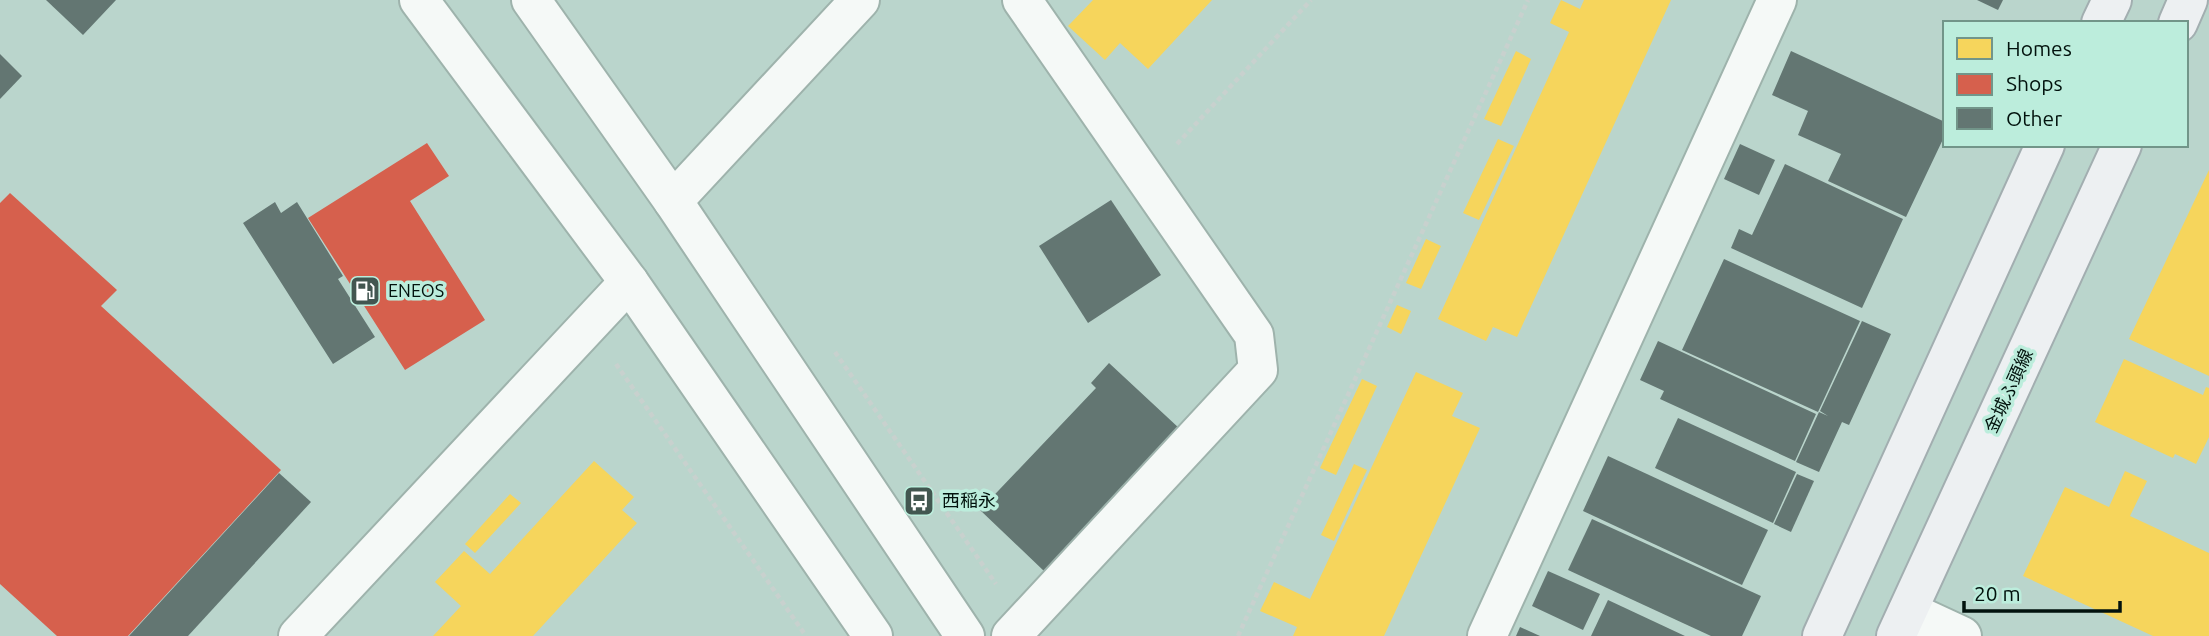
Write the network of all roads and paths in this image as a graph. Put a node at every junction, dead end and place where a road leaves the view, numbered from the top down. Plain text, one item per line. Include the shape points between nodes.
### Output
1 (419, 0) edge
2 (531, 0) edge
3 (860, 0) edge
4 (1022, 0) edge
5 (1311, 0) edge
6 (1528, 0) edge
7 (1777, 0) edge
8 (2112, 0) edge
9 (2188, 0) edge
10 (2102, 21) edge
11 (2179, 21) edge
12 (2044, 147) edge
13 (2121, 147) edge
14 (1146, 178) junction
15 (673, 201) junction
16 (629, 282) junction
17 (589, 325) junction
18 (1902, 623) edge
19 (298, 636) edge
20 (806, 636) edge
21 (873, 636) edge
22 (965, 636) edge
23 (1011, 636) edge
24 (1238, 636) edge
25 (1487, 636) edge
26 (1822, 636) edge
27 (1962, 636) edge

1 - 16 street
2 - 15 street
3 - 15 street
4 - 14 street
5 - 14 path
6 - 24 path
7 - 25 street
8 - 10 main road
9 - 11 main road
12 - 26 main road
13 - 18 main road, 金城ふ頭線
14 - 23 street via 1254,335 1258,370
15 - 22 street
16 - 17 street
16 - 21 street
17 - 19 street
17 - 20 path
18 - 27 street

